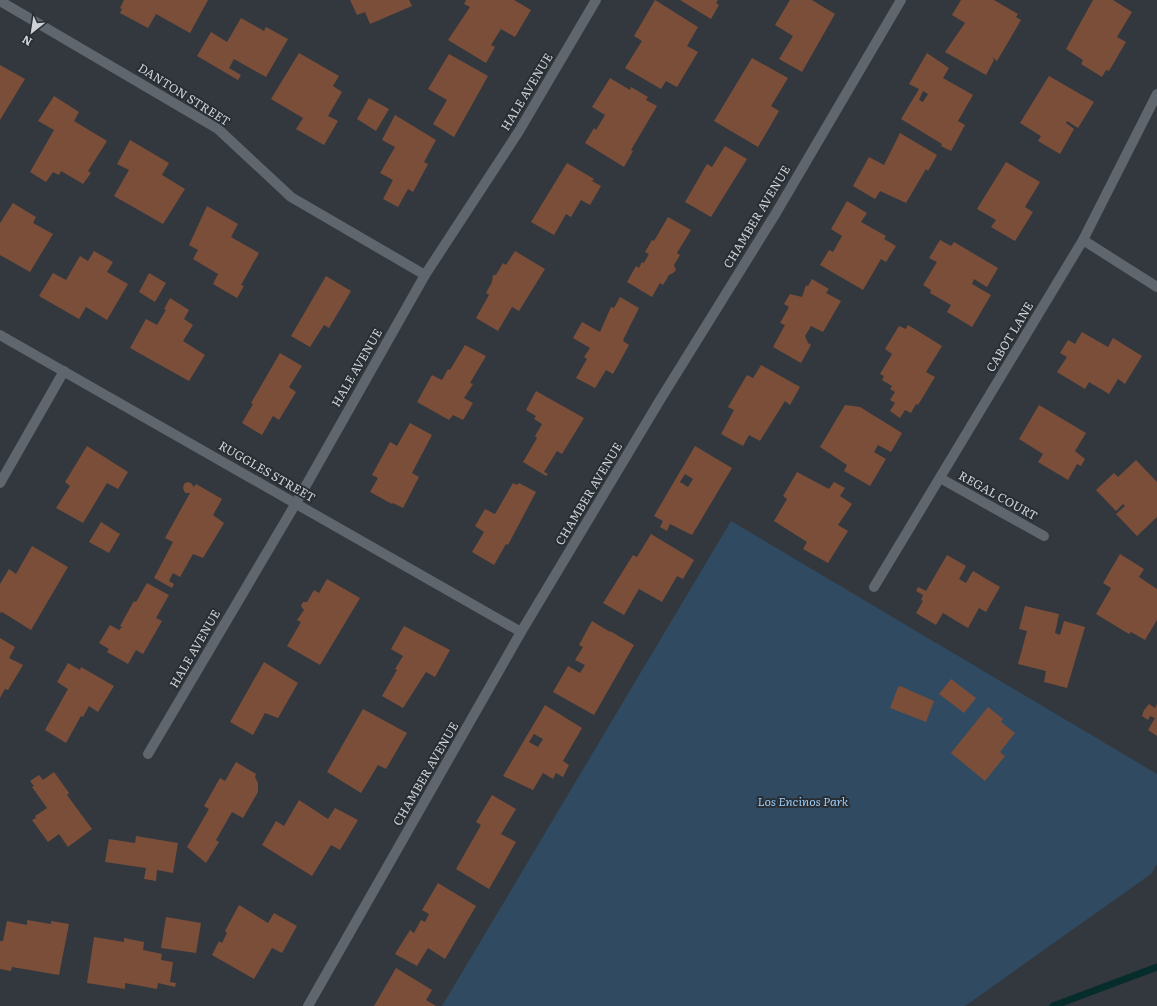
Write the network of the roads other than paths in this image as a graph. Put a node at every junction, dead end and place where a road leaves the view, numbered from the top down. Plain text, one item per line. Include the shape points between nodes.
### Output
1 (596, 0) edge
2 (901, 0) edge
3 (0, 1) edge
4 (1157, 94) edge
5 (1083, 240) junction
6 (426, 275) junction
7 (1157, 287) edge
8 (0, 335) edge
9 (64, 371) junction
10 (940, 478) junction
11 (0, 483) edge
12 (296, 503) junction
13 (1044, 536) dead end
14 (874, 587) dead end
15 (521, 632) junction
16 (148, 754) dead end
17 (308, 1006) edge

1 - 6 street, HALE AVENUE via 519,131
2 - 15 street, CHAMBER AVENUE via 776,213
3 - 6 street, DANTON STREET via 218,129 291,197
4 - 5 street, CABOT LANE
5 - 7 street
5 - 10 street, CABOT LANE
6 - 12 street, HALE AVENUE
8 - 9 street, RUGGLES STREET
9 - 11 street
9 - 12 street, RUGGLES STREET
10 - 13 street, REGAL COURT
10 - 14 street, CABOT LANE
12 - 15 street, RUGGLES STREET
12 - 16 street, HALE AVENUE
15 - 17 street, CHAMBER AVENUE

